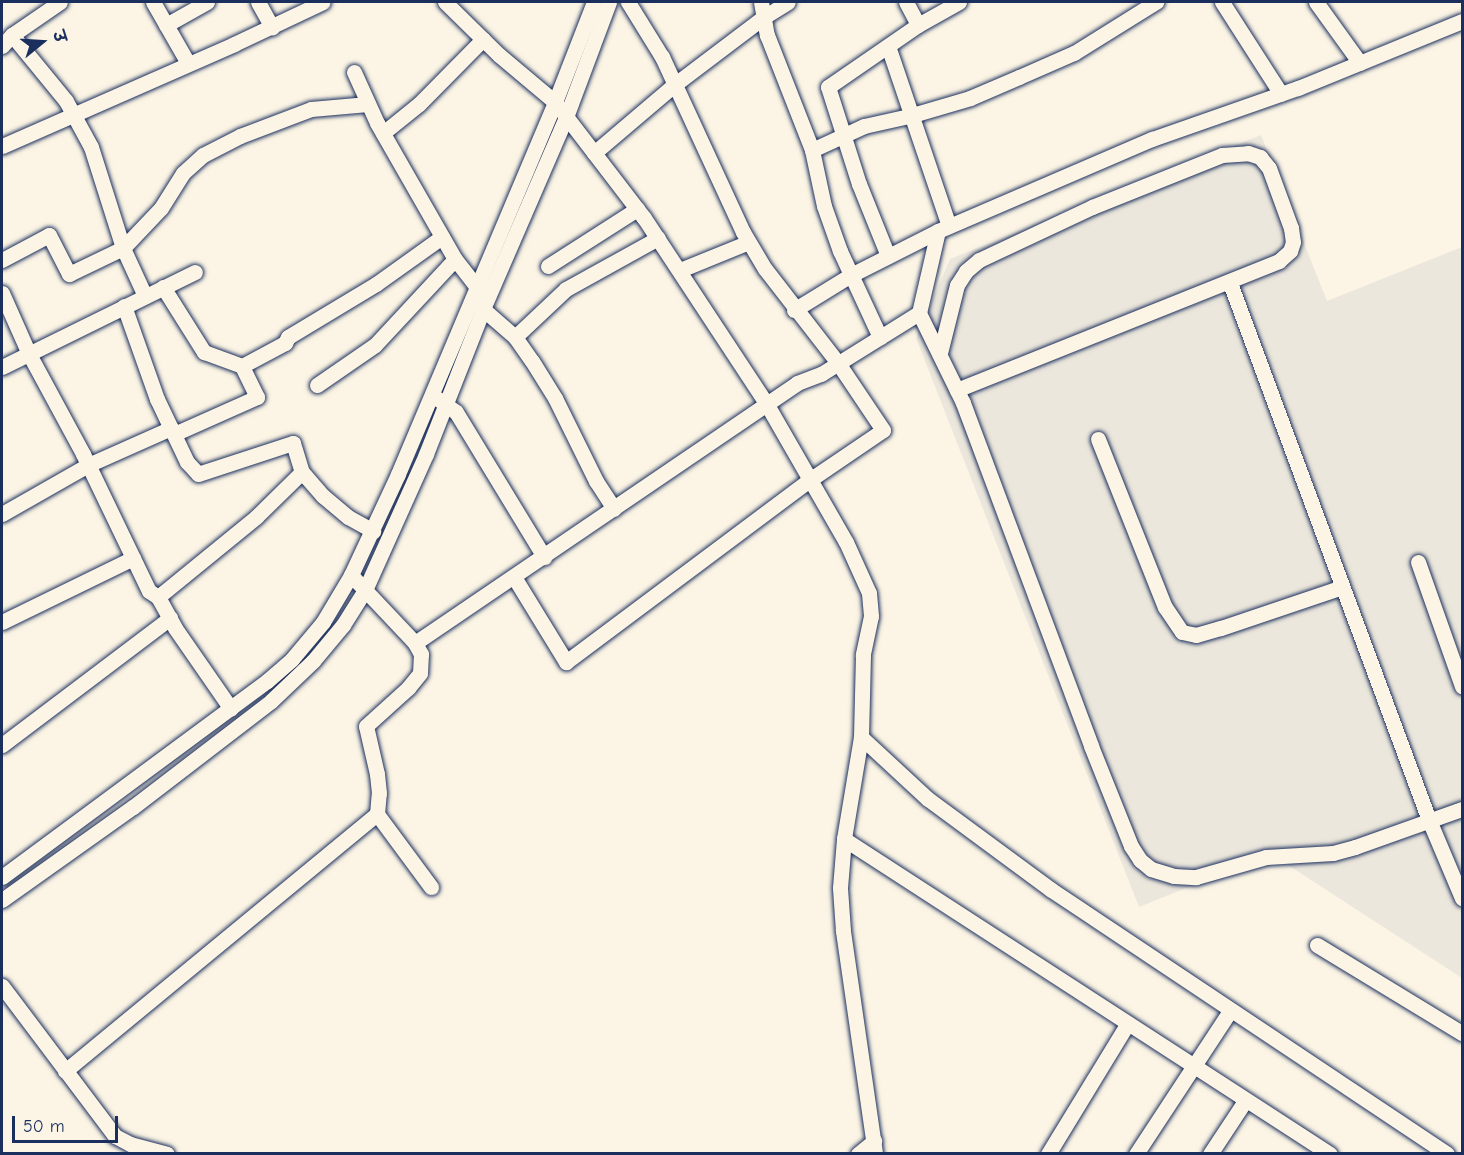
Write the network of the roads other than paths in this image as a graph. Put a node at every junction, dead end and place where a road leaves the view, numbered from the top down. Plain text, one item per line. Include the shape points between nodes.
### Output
1 (60, 2) edge
2 (153, 2) edge
3 (207, 2) edge
4 (258, 2) edge
5 (322, 2) edge
6 (446, 2) edge
7 (594, 2) edge
8 (609, 2) edge
9 (628, 2) edge
10 (788, 2) edge
11 (906, 2) edge
12 (959, 2) edge
13 (1156, 2) edge
14 (1222, 2) edge
15 (1316, 2) edge
16 (762, 9) edge
17 (1462, 21) edge
18 (166, 25) junction
19 (918, 25) junction
20 (272, 27) junction
21 (483, 39) junction
22 (7, 41) edge
23 (888, 46) junction
24 (188, 63) junction
25 (1360, 63) junction
26 (354, 72) dead end
27 (674, 85) junction
28 (1281, 94) junction
29 (555, 102) junction
30 (368, 104) junction
31 (73, 113) junction
32 (909, 116) junction
33 (566, 117) junction
34 (383, 133) junction
35 (842, 134) junction
36 (2, 146) edge
37 (812, 150) junction
38 (594, 153) junction
39 (637, 209) junction
40 (943, 228) junction
41 (442, 237) junction
42 (657, 238) junction
43 (749, 242) junction
44 (123, 248) junction
45 (888, 256) junction
46 (455, 259) junction
47 (2, 260) edge
48 (548, 266) dead end
49 (680, 270) junction
50 (195, 272) dead end
51 (851, 275) junction
52 (1230, 283) junction
53 (163, 287) junction
54 (2, 293) edge
55 (145, 296) junction
56 (477, 298) junction
57 (124, 306) junction
58 (794, 309) junction
59 (919, 312) junction
60 (515, 337) junction
61 (880, 337) junction
62 (940, 353) junction
63 (28, 354) junction
64 (838, 363) junction
65 (242, 366) junction
66 (2, 367) edge
67 (317, 385) dead end
68 (957, 390) junction
69 (431, 395) junction
70 (766, 403) junction
71 (445, 405) junction
72 (172, 431) junction
73 (1098, 439) dead end
74 (88, 465) junction
75 (302, 472) junction
76 (811, 479) junction
77 (2, 496) edge
78 (614, 509) junction
79 (5, 512) edge
80 (373, 531) junction
81 (544, 557) junction
82 (133, 558) junction
83 (1418, 562) dead end
84 (351, 575) junction
85 (514, 577) junction
86 (1341, 587) junction
87 (365, 590) junction
88 (158, 597) junction
89 (170, 618) junction
90 (2, 622) edge
91 (415, 643) junction
92 (1462, 686) edge
93 (231, 709) junction
94 (861, 737) junction
95 (2, 745) edge
96 (1462, 809) edge
97 (377, 814) junction
98 (1429, 820) junction
99 (844, 839) junction
100 (2, 878) edge
101 (431, 886) dead end
102 (1462, 898) edge
103 (2, 900) edge
104 (1317, 945) dead end
105 (2, 986) edge
106 (1230, 1011) junction
107 (1128, 1023) junction
108 (1462, 1034) edge
109 (1194, 1067) junction
110 (65, 1071) junction
111 (1245, 1101) junction
112 (874, 1147) edge
113 (166, 1154) edge
114 (858, 1154) edge
115 (1048, 1154) edge
116 (1136, 1154) edge
117 (1210, 1154) edge
118 (1330, 1154) edge
119 (1447, 1154) edge

1 - 22 street
2 - 18 street
3 - 18 street
4 - 20 street
5 - 20 street
6 - 21 street
7 - 29 street
8 - 33 street
9 - 27 street via 662,57
10 - 16 street
11 - 19 street
12 - 19 street
13 - 32 street via 1074,53 970,98
14 - 28 street
15 - 25 street
16 - 27 street
16 - 37 street via 767,35
17 - 25 street
18 - 24 street
19 - 23 street
20 - 24 street
21 - 29 street
21 - 34 street via 419,104
22 - 31 street
23 - 32 street
23 - 35 street via 828,87
24 - 31 street
25 - 28 street
26 - 30 street
27 - 38 street
27 - 43 street
28 - 40 street via 1152,139
29 - 33 street
29 - 56 street
30 - 34 street
30 - 44 street via 311,109 240,136 204,155 183,173 161,208
31 - 36 street
31 - 44 street via 91,147
32 - 35 street
32 - 40 street
33 - 38 street
33 - 56 street
34 - 41 street
35 - 37 street
35 - 45 street
37 - 51 street via 824,206
38 - 39 street
39 - 42 street
39 - 48 street
40 - 45 street
40 - 59 street
41 - 46 street
41 - 65 street via 376,284 288,337 285,343
42 - 49 street
42 - 60 street via 566,289
43 - 49 street
43 - 58 street
44 - 47 street via 69,274 49,235
44 - 55 street
45 - 51 street
46 - 56 street
46 - 67 street via 375,345
49 - 70 street
50 - 53 street
51 - 58 street
51 - 61 street
52 - 62 street via 1279,261 1293,242 1282,198 1269,168 1260,157 1248,153 1222,155 1189,168 1092,207 979,260 957,285
52 - 68 street
52 - 86 street
53 - 55 street
53 - 65 street via 204,352
54 - 63 street
55 - 57 street
56 - 60 street
56 - 69 street
56 - 71 street
57 - 63 street
57 - 72 street
58 - 64 street
59 - 61 street
59 - 62 street
60 - 78 street via 555,398
61 - 64 street
62 - 68 street
63 - 66 street
63 - 74 street
64 - 70 street
64 - 76 street via 883,430
65 - 72 street via 257,397
68 - 98 street via 1091,746 1140,860 1151,869 1174,876 1196,877 1266,857 1355,847
69 - 71 street
69 - 80 street
70 - 76 street
70 - 78 street
71 - 81 street via 456,412
71 - 87 street
72 - 74 street
72 - 75 street via 187,462 198,474 293,443
73 - 86 street via 1165,607 1182,632 1196,635 1221,628
74 - 79 street
74 - 82 street
75 - 80 street via 322,496
75 - 88 street via 256,517
76 - 85 street via 566,662
76 - 94 street via 869,593 871,616 862,655
77 - 79 street
78 - 81 street
80 - 84 street
81 - 85 street
82 - 88 street via 149,591
82 - 90 street
83 - 92 street
84 - 87 street
84 - 93 street via 322,622 292,659
85 - 91 street
86 - 98 street
87 - 91 street
87 - 103 street via 343,626 294,681 133,807
88 - 89 street
89 - 93 street
89 - 95 street
91 - 97 street via 422,654 420,673 366,726 378,783
93 - 100 street
94 - 99 street
94 - 106 street via 928,799
96 - 98 street
97 - 101 street
97 - 110 street
98 - 102 street
99 - 107 street
99 - 112 street via 840,888 843,931
104 - 108 street
105 - 110 street
106 - 109 street
106 - 119 street
107 - 109 street
107 - 115 street
109 - 111 street
109 - 116 street
110 - 113 street via 116,1136
111 - 117 street
111 - 118 street
112 - 114 street

